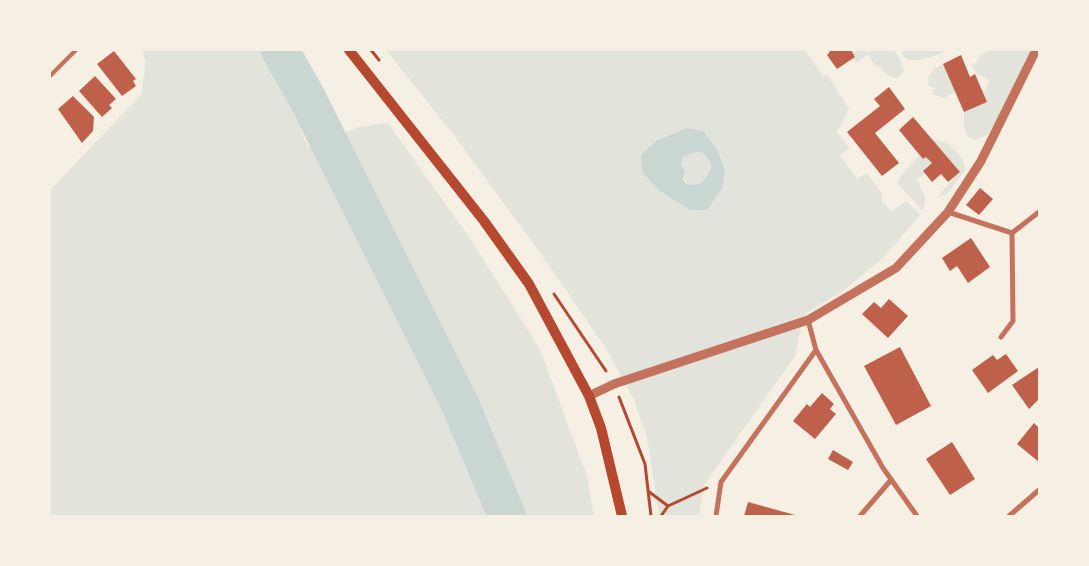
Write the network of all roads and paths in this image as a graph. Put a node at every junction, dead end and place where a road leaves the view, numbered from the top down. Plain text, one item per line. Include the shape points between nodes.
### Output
1 (76, 50) edge
2 (349, 50) edge
3 (1036, 50) edge
4 (50, 76) edge
5 (948, 212) junction
6 (1039, 212) edge
7 (1012, 233) junction
8 (808, 320) junction
9 (1001, 337) dead end
10 (816, 350) junction
11 (589, 396) junction
12 (891, 480) junction
13 (721, 482) junction
14 (1039, 490) edge
15 (648, 491) dead end
16 (668, 506) junction
17 (622, 516) edge
18 (661, 516) edge
19 (716, 516) edge
20 (860, 516) edge
21 (917, 516) edge
22 (1009, 516) edge

1 - 4 lane
2 - 11 main road via 484,221 529,284
3 - 5 street via 981,161
5 - 7 street
5 - 8 street via 896,268
6 - 7 street
7 - 9 street via 1012,321
8 - 10 street
8 - 11 street via 614,384
10 - 12 street
10 - 13 street
11 - 17 main road via 601,428
12 - 20 street
12 - 21 street
13 - 16 path
13 - 19 street
14 - 22 street
15 - 16 path
16 - 18 path

